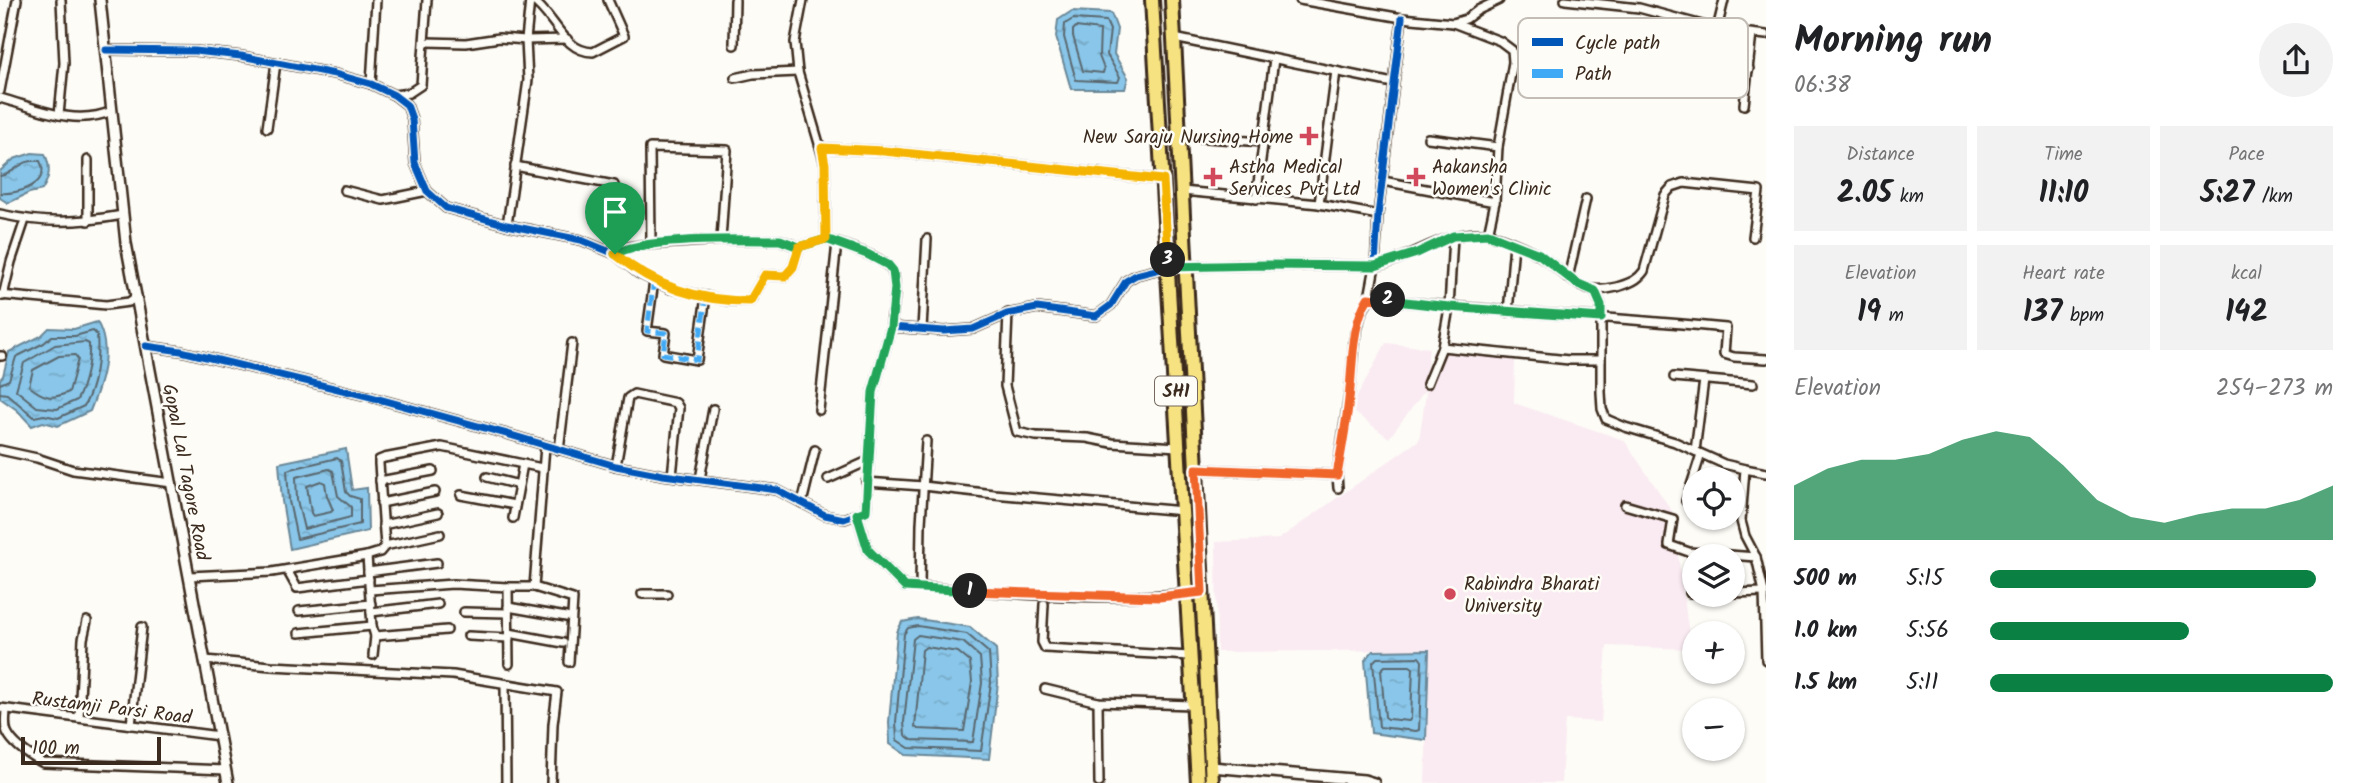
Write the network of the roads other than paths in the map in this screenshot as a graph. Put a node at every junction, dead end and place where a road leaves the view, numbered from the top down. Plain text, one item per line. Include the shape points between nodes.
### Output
1 (17, 0) edge
2 (61, 0) edge
3 (100, 0) edge
4 (376, 0) edge
5 (427, 0) edge
6 (531, 0) edge
7 (608, 0) edge
8 (735, 0) edge
9 (803, 0) edge
10 (1152, 0) edge
11 (1172, 0) edge
12 (1300, 0) edge
13 (1346, 0) edge
14 (1499, 0) edge
15 (1564, 0) edge
16 (1571, 0) edge
17 (1724, 0) edge
18 (1614, 2) edge
19 (1345, 9) junction
20 (1402, 18) junction
21 (1676, 18) edge
22 (1720, 18) edge
23 (1453, 23) junction
24 (11, 30) junction
25 (0, 32) edge
26 (1748, 33) edge
27 (1752, 34) junction
28 (1766, 35) edge
29 (1174, 38) junction
30 (566, 39) junction
31 (526, 40) junction
32 (426, 42) junction
33 (734, 46) dead end
34 (106, 50) junction
35 (1275, 59) junction
36 (276, 63) junction
37 (1749, 69) joint
38 (1336, 71) junction
39 (798, 72) junction
40 (1748, 76) edge
41 (735, 78) dead end
42 (1393, 83) junction
43 (371, 84) junction
44 (0, 91) edge
45 (394, 95) junction
46 (0, 98) edge
47 (1745, 98) edge
48 (1744, 105) dead end
49 (112, 111) junction
50 (59, 115) junction
51 (267, 128) dead end
52 (1179, 136) junction
53 (1428, 138) dead end
54 (1263, 142) junction
55 (1498, 147) junction
56 (822, 148) junction
57 (88, 160) dead end
58 (515, 166) junction
59 (1163, 180) junction
60 (1383, 181) junction
61 (614, 185) dead end
62 (344, 190) dead end
63 (428, 191) junction
64 (1182, 191) junction
65 (1256, 199) junction
66 (1586, 199) dead end
67 (1495, 202) junction
68 (1319, 204) junction
69 (0, 214) edge
70 (123, 215) junction
71 (1378, 215) junction
72 (25, 220) junction
73 (88, 221) junction
74 (507, 225) junction
75 (1488, 234) junction
76 (1453, 236) junction
77 (1753, 237) dead end
78 (826, 239) junction
79 (927, 239) dead end
80 (721, 240) junction
81 (837, 243) junction
82 (652, 244) junction
83 (1514, 244) junction
84 (799, 247) junction
85 (615, 254) junction
86 (1186, 266) junction
87 (1375, 266) junction
88 (1168, 267) junction
89 (1568, 278) junction
90 (654, 281) junction
91 (1595, 291) junction
92 (2, 296) edge
93 (137, 296) junction
94 (706, 296) junction
95 (1368, 298) junction
96 (1449, 307) junction
97 (1508, 312) junction
98 (1008, 313) junction
99 (1601, 318) junction
100 (891, 327) junction
101 (922, 330) junction
102 (572, 343) dead end
103 (146, 345) junction
104 (1442, 347) junction
105 (1766, 359) edge
106 (1601, 360) junction
107 (1674, 377) dead end
108 (1704, 380) junction
109 (1427, 384) dead end
110 (1753, 384) dead end
111 (713, 409) dead end
112 (818, 410) dead end
113 (926, 441) dead end
114 (545, 446) junction
115 (1179, 447) junction
116 (0, 450) edge
117 (559, 450) junction
118 (815, 450) dead end
119 (1698, 452) junction
120 (868, 461) junction
121 (523, 464) junction
122 (616, 466) junction
123 (1694, 467) edge
124 (1737, 467) edge
125 (542, 468) junction
126 (1196, 469) junction
127 (1745, 469) edge
128 (433, 471) dead end
129 (1766, 473) edge
130 (1337, 475) junction
131 (672, 476) junction
132 (487, 477) dead end
133 (828, 479) dead end
134 (700, 480) junction
135 (380, 481) junction
136 (866, 482) junction
137 (172, 483) junction
138 (519, 485) junction
139 (923, 486) junction
140 (1338, 488) dead end
141 (435, 492) dead end
142 (461, 495) dead end
143 (381, 503) junction
144 (802, 503) junction
145 (515, 505) junction
146 (1625, 505) dead end
147 (1182, 511) junction
148 (438, 513) dead end
149 (857, 514) junction
150 (513, 518) dead end
151 (383, 525) junction
152 (1743, 530) edge
153 (440, 534) dead end
154 (385, 546) junction
155 (367, 556) junction
156 (1756, 556) junction
157 (438, 564) dead end
158 (287, 569) junction
159 (189, 576) junction
160 (368, 576) junction
161 (508, 586) junction
162 (534, 587) junction
163 (919, 587) junction
164 (369, 590) junction
165 (1202, 592) junction
166 (1764, 592) edge
167 (1187, 593) junction
168 (1745, 593) edge
169 (642, 594) dead end
170 (667, 594) dead end
171 (1765, 603) edge
172 (439, 604) dead end
173 (1044, 604) dead end
174 (371, 608) junction
175 (508, 610) junction
176 (299, 611) dead end
177 (464, 612) dead end
178 (566, 617) dead end
179 (87, 621) dead end
180 (372, 626) junction
181 (142, 627) dead end
182 (447, 630) dead end
183 (299, 633) dead end
184 (509, 635) junction
185 (375, 636) junction
186 (468, 636) dead end
187 (563, 643) dead end
188 (373, 655) dead end
189 (1190, 656) junction
190 (205, 660) junction
191 (1766, 660) edge
192 (569, 662) dead end
193 (509, 664) dead end
194 (505, 684) junction
195 (1045, 689) dead end
196 (1098, 702) junction
197 (1193, 705) junction
198 (3, 709) edge
199 (79, 718) junction
200 (131, 725) junction
201 (219, 736) junction
202 (1211, 767) junction
203 (226, 770) junction
204 (229, 783) edge
205 (506, 783) edge
206 (551, 783) edge
207 (1099, 783) edge
208 (1198, 783) edge
209 (1212, 783) edge
210 (1374, 783) edge

1 - 24 street
2 - 50 street via 64,63
3 - 34 street, Gopal Lal Tagore Road
4 - 43 street
5 - 32 street
6 - 30 street
6 - 31 street
7 - 30 street via 624,36 593,52 582,51
8 - 33 street
9 - 39 street via 795,42
10 - 59 main road, SH1
11 - 29 main road, SH1
12 - 19 street
13 - 19 street
14 - 23 street
15 - 16 street
16 - 18 street
17 - 22 street
18 - 21 street
19 - 20 street
20 - 23 street
20 - 42 street
23 - 55 street via 1512,50
24 - 25 street
24 - 44 street
26 - 27 street
27 - 28 street
27 - 37 street
29 - 35 street
29 - 52 main road, SH1
30 - 31 street
31 - 32 street
31 - 58 street via 528,80
32 - 45 street via 421,85
34 - 36 street via 195,51
34 - 49 street, Gopal Lal Tagore Road
35 - 38 street
35 - 54 street
36 - 43 street
36 - 51 street
37 - 40 street
38 - 42 street
38 - 68 street
39 - 41 street
39 - 56 street
42 - 60 street
43 - 45 street
45 - 63 street via 407,105 412,119 415,163
46 - 50 street
47 - 48 street
49 - 50 street via 68,118
49 - 70 street, Gopal Lal Tagore Road
52 - 54 street
52 - 64 main road, SH1
53 - 55 street
54 - 65 street
55 - 67 street
56 - 59 street
56 - 78 street
57 - 73 street
58 - 61 street
58 - 74 street
59 - 88 main road, SH1
60 - 67 street
60 - 71 street
62 - 63 street via 383,200
63 - 74 street via 446,208
64 - 65 street
64 - 86 main road, SH1
65 - 68 street
66 - 89 street
67 - 75 street
68 - 71 street
69 - 72 street
70 - 73 street
70 - 93 street, Gopal Lal Tagore Road
71 - 87 street
72 - 73 street
72 - 92 street
74 - 85 street via 581,240
75 - 76 street
75 - 83 street
76 - 87 street
76 - 96 street
77 - 91 street via 1759,191 1678,184 1665,195 1642,274 1632,282
78 - 81 street
78 - 84 street
79 - 101 street
80 - 82 street
80 - 82 street via 727,150 650,148
80 - 84 street via 780,240
81 - 100 street via 867,254 893,271
81 - 112 street
82 - 85 street
83 - 89 street via 1539,254
83 - 97 street
84 - 94 street via 785,276 765,275 750,301
85 - 90 street
86 - 87 street
86 - 88 street
86 - 126 main road, SH1
87 - 95 street
88 - 98 street via 1126,281 1111,305 1096,316 1037,308
88 - 115 main road, SH1
89 - 91 street
90 - 94 street
90 - 94 street via 647,331 666,333 663,354 697,360
91 - 99 street
92 - 93 street via 107,305
93 - 103 street, Gopal Lal Tagore Road
95 - 96 street
95 - 130 street via 1354,342
96 - 97 street
96 - 104 street
97 - 99 street
98 - 101 street via 973,329
98 - 115 street via 1005,386 1017,432
99 - 105 street via 1726,328 1724,354
99 - 106 street
100 - 101 street
100 - 120 street via 873,392
102 - 117 street
103 - 114 street via 371,397
103 - 137 street, Gopal Lal Tagore Road
104 - 106 street
104 - 109 street
106 - 119 street via 1606,419
107 - 108 street
108 - 110 street
108 - 119 street
111 - 134 street
113 - 139 street
114 - 117 street
114 - 125 street
115 - 147 main road, SH1
116 - 137 street via 73,470
117 - 122 street
118 - 144 street
119 - 123 street
119 - 124 street
120 - 133 street
120 - 136 street
121 - 125 street
121 - 135 street via 442,447 379,460
121 - 138 street
122 - 131 street
122 - 131 street via 628,398 634,394 676,403 679,408
125 - 162 street
126 - 130 street
126 - 165 main road, SH1
127 - 129 street
128 - 135 street
130 - 140 street
131 - 134 street
132 - 138 street
134 - 144 street via 777,490
135 - 143 street
136 - 139 street
136 - 149 street via 866,511
137 - 159 street, Gopal Lal Tagore Road
138 - 145 street
139 - 147 street
139 - 163 street
141 - 143 street
142 - 145 street
143 - 151 street
144 - 149 street via 844,519
145 - 150 street
146 - 156 street via 1673,519 1669,545 1689,552
147 - 167 main road, SH1
148 - 151 street
149 - 163 street via 868,550 905,587
151 - 154 street
152 - 156 street
153 - 154 street
154 - 155 street
155 - 158 street
155 - 160 street
156 - 166 street
157 - 160 street
158 - 159 street
158 - 160 street via 296,588
159 - 190 street, Gopal Lal Tagore Road
160 - 164 street
161 - 162 street
161 - 164 street via 453,584
161 - 175 street
162 - 192 street via 573,598
163 - 167 street via 1101,596
164 - 174 street
165 - 167 street
165 - 202 main road, SH1
166 - 168 street
166 - 171 street
167 - 189 main road, SH1
169 - 170 street
171 - 191 street
172 - 174 street
173 - 189 street via 1045,648
174 - 176 street
174 - 180 street
175 - 177 street
175 - 178 street
175 - 184 street
179 - 199 street
180 - 183 street
180 - 185 street
181 - 200 street
182 - 185 street
184 - 186 street
184 - 187 street
184 - 193 street
185 - 188 street
189 - 197 main road, SH1
190 - 194 street via 453,675
190 - 201 street, Gopal Lal Tagore Road
194 - 205 street
194 - 206 street via 557,692
195 - 196 street
196 - 197 street
196 - 207 street
197 - 208 main road, SH1
198 - 199 street, Rustamji Parsi Road
198 - 203 street via 9,734 43,763
199 - 200 street, Rustamji Parsi Road
200 - 201 street, Rustamji Parsi Road
201 - 203 street, Gopal Lal Tagore Road
202 - 209 main road, SH1
202 - 210 street
203 - 204 street, Gopal Lal Tagore Road

